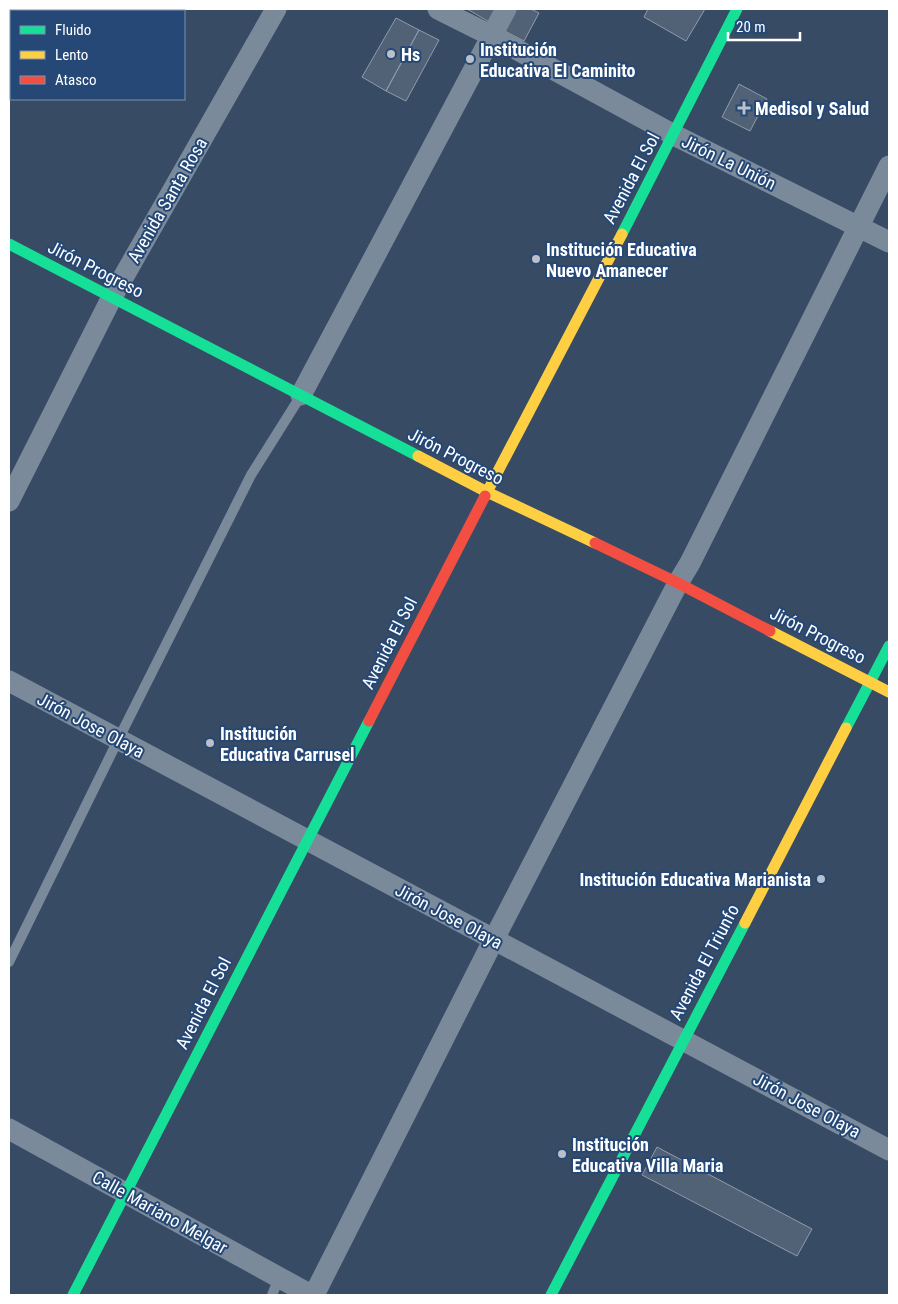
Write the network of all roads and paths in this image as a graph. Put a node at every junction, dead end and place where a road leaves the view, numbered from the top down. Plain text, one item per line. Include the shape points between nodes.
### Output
1 (276, 9) edge
2 (438, 9) edge
3 (506, 9) edge
4 (737, 9) edge
5 (492, 36) junction
6 (674, 135) junction
7 (889, 166) edge
8 (859, 226) junction
9 (889, 242) edge
10 (9, 244) edge
11 (112, 296) junction
12 (301, 395) junction
13 (487, 492) junction
14 (9, 501) edge
15 (678, 583) junction
16 (889, 646) edge
17 (9, 681) edge
18 (871, 682) junction
19 (889, 692) edge
20 (118, 740) junction
21 (306, 841) junction
22 (494, 939) junction
23 (9, 962) edge
24 (684, 1039) junction
25 (9, 1129) edge
26 (889, 1150) edge
27 (125, 1194) junction
28 (275, 1286) edge
29 (73, 1295) edge
30 (312, 1295) edge
31 (551, 1295) edge

1 - 11 street, Avenida Santa Rosa
2 - 5 street, Jirón La Unión
3 - 5 street
4 - 6 street, Avenida El Sol
5 - 6 street, Jirón La Unión
5 - 12 street
6 - 8 street, Jirón La Unión
6 - 13 street, Avenida El Sol
7 - 8 street
8 - 9 street, Jirón La Unión
8 - 15 street
10 - 11 street, Jirón Progreso
11 - 12 street, Jirón Progreso
11 - 14 street, Avenida Santa Rosa
12 - 13 street, Jirón Progreso
12 - 20 lane via 251,475
13 - 15 street, Jirón Progreso
13 - 21 street, Avenida El Sol
15 - 18 street, Jirón Progreso
15 - 22 street
16 - 18 street, Avenida El Triunfo
17 - 20 street, Jirón Jose Olaya
18 - 19 street, Jirón Progreso
18 - 24 street, Avenida El Triunfo
20 - 21 street, Jirón Jose Olaya
20 - 23 lane
21 - 22 street, Jirón Jose Olaya
21 - 27 street, Avenida El Sol
22 - 24 street, Jirón Jose Olaya
22 - 30 street
24 - 26 street, Jirón Jose Olaya
24 - 31 street, Avenida El Triunfo
25 - 27 street, Calle Mariano Melgar
27 - 28 street, Calle Mariano Melgar
27 - 29 street, Avenida El Sol
28 - 30 street, Calle Mariano Melgar

